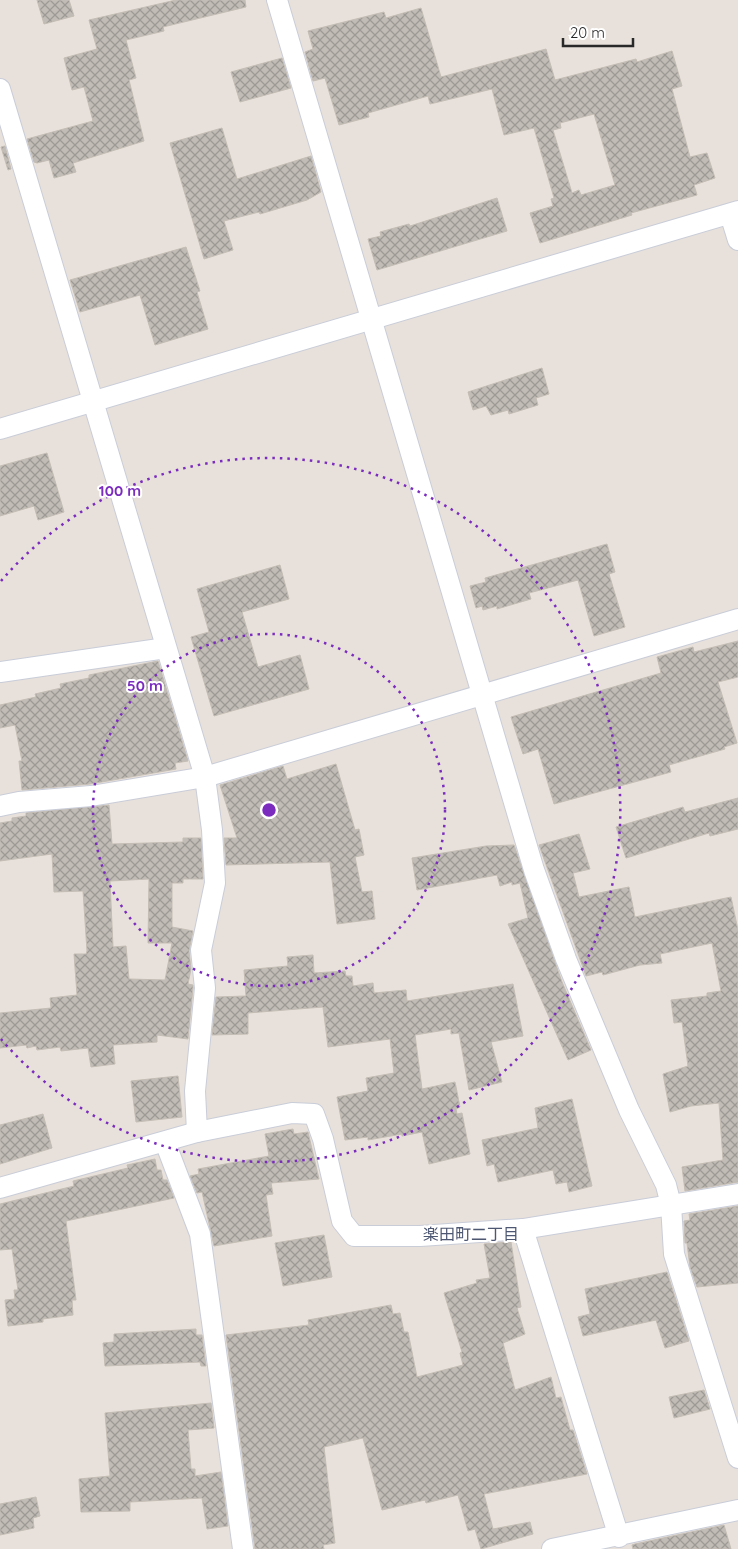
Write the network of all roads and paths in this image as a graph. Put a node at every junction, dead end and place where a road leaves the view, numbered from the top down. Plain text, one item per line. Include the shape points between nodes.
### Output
1 (277, 0) edge
2 (0, 89) edge
3 (734, 213) edge
4 (738, 240) edge
5 (371, 320) junction
6 (92, 402) junction
7 (0, 429) edge
8 (738, 620) edge
9 (166, 648) junction
10 (0, 672) edge
11 (481, 695) junction
12 (205, 777) junction
13 (0, 806) edge
14 (197, 1132) junction
15 (165, 1142) junction
16 (0, 1188) edge
17 (738, 1194) edge
18 (671, 1205) junction
19 (523, 1229) junction
20 (738, 1458) edge
21 (738, 1510) edge
22 (619, 1537) junction
23 (243, 1549) edge
24 (552, 1549) edge

1 - 5 street
2 - 6 street
3 - 4 street
3 - 5 street
5 - 6 street
5 - 11 street
6 - 7 street
6 - 9 street
8 - 11 street
9 - 10 street
9 - 12 street
11 - 12 street
11 - 18 street via 534,870 566,959 629,1110 666,1185
12 - 13 street via 91,796
12 - 14 street via 215,883 201,950 205,988 195,1091
14 - 15 street
14 - 19 street via 292,1113 314,1114 342,1221 354,1236 420,1236
15 - 16 street
15 - 23 street via 200,1234
17 - 18 street
18 - 19 street
18 - 20 street via 674,1254
19 - 22 street
21 - 22 street
22 - 24 street

